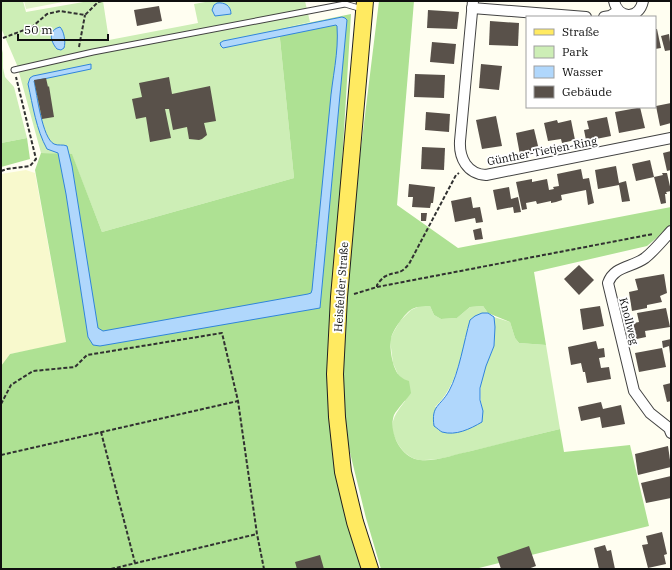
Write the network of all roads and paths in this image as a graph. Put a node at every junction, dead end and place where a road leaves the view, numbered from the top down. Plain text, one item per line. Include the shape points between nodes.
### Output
1 (102, 1) edge
2 (614, 1) edge
3 (643, 1) edge
4 (473, 4) edge
5 (364, 6) edge
6 (618, 11) junction
7 (85, 15) junction
8 (577, 16) edge
9 (606, 16) edge
10 (3, 38) dead end
11 (77, 56) junction
12 (14, 70) joint
13 (671, 138) edge
14 (467, 166) junction
15 (1, 171) edge
16 (671, 231) edge
17 (653, 234) dead end
18 (377, 287) junction
19 (339, 298) junction
20 (238, 401) junction
21 (1, 404) edge
22 (101, 432) junction
23 (671, 433) edge
24 (1, 455) edge
25 (257, 534) junction
26 (136, 563) junction
27 (111, 569) edge
28 (264, 569) edge
29 (370, 569) edge

1 - 7 path
2 - 6 street
3 - 6 street via 635,13 626,15
4 - 8 street
4 - 14 street via 460,141 460,152
5 - 11 lane via 345,4
5 - 19 main road, Heisfelder Straße
6 - 9 street
7 - 10 path via 60,11 47,14 32,27
7 - 11 path
11 - 12 lane
12 - 15 path via 36,159 30,166
13 - 14 street, Günther-Tietjen-Ring via 486,175 474,172
14 - 18 path via 456,175 409,264 403,271 386,276
16 - 23 street, Knollweg via 645,258 616,271 610,276 608,283 634,391 650,413 670,428
17 - 18 path
18 - 19 path
19 - 29 main road, Heisfelder Straße via 335,374 343,472
20 - 21 path via 222,333 87,355 75,367 33,371 11,385
20 - 22 path
20 - 25 path
22 - 24 path
22 - 26 path
25 - 26 path
25 - 28 path
26 - 27 path

